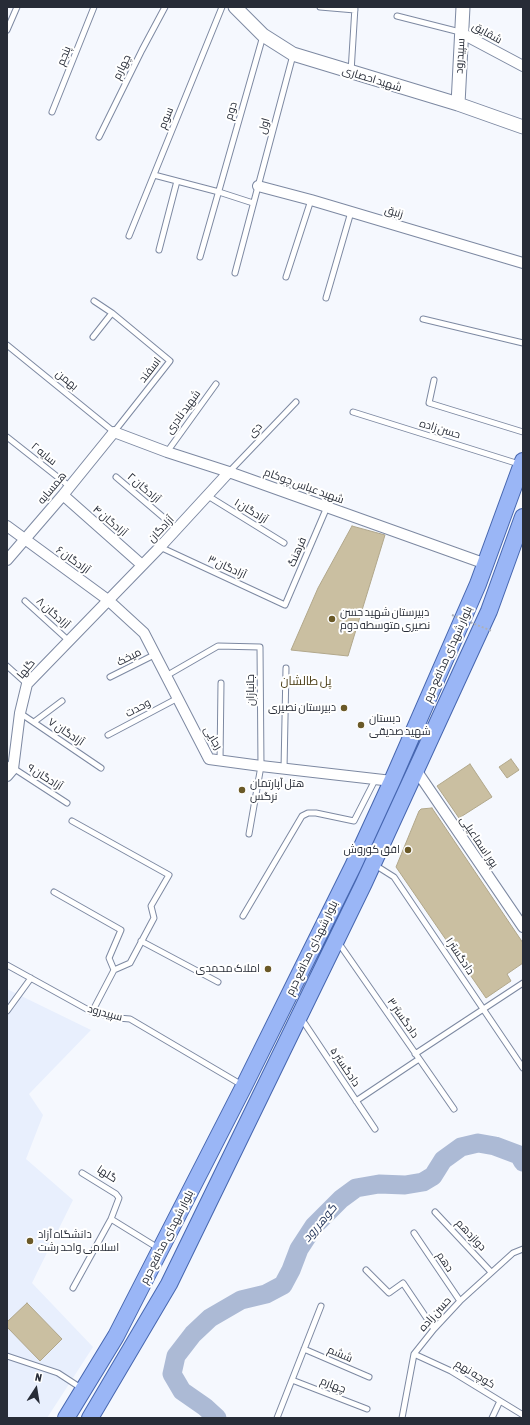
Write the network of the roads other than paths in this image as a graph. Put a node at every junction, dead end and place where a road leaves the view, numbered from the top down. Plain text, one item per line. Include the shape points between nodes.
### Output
1 (17, 7) edge
2 (94, 7) edge
3 (165, 7) edge
4 (222, 7) edge
5 (235, 7) edge
6 (320, 7) edge
7 (463, 7) edge
8 (355, 9) edge
9 (397, 16) dead end
10 (7, 30) edge
11 (461, 32) junction
12 (263, 35) junction
13 (293, 54) junction
14 (523, 66) edge
15 (351, 73) junction
16 (458, 104) junction
17 (52, 112) dead end
18 (523, 127) edge
19 (99, 137) dead end
20 (154, 174) junction
21 (177, 181) junction
22 (258, 186) junction
23 (219, 192) junction
24 (311, 200) junction
25 (253, 203) junction
26 (351, 212) junction
27 (129, 236) dead end
28 (159, 250) dead end
29 (200, 257) dead end
30 (523, 263) edge
31 (235, 273) dead end
32 (286, 277) dead end
33 (326, 298) dead end
34 (94, 301) dead end
35 (112, 313) junction
36 (423, 319) dead end
37 (93, 338) dead end
38 (523, 343) edge
39 (7, 345) edge
40 (434, 380) dead end
41 (216, 384) dead end
42 (296, 402) dead end
43 (353, 412) dead end
44 (114, 432) junction
45 (523, 432) edge
46 (7, 437) edge
47 (166, 452) junction
48 (522, 463) edge
49 (229, 472) junction
50 (116, 477) dead end
51 (66, 491) junction
52 (208, 496) junction
53 (327, 507) junction
54 (523, 517) edge
55 (7, 526) edge
56 (177, 529) junction
57 (24, 540) junction
58 (284, 543) dead end
59 (160, 547) junction
60 (7, 560) edge
61 (486, 564) junction
62 (142, 565) junction
63 (108, 600) junction
64 (25, 601) dead end
65 (285, 605) joint
66 (69, 641) junction
67 (156, 654) junction
68 (7, 666) edge
69 (286, 668) dead end
70 (166, 676) junction
71 (110, 677) dead end
72 (221, 682) dead end
73 (27, 684) junction
74 (178, 698) junction
75 (62, 701) dead end
76 (20, 713) junction
77 (34, 722) junction
78 (108, 735) dead end
79 (220, 761) junction
80 (261, 766) junction
81 (101, 768) dead end
82 (284, 769) junction
83 (9, 770) edge
84 (416, 770) junction
85 (375, 780) junction
86 (392, 781) junction
87 (67, 803) dead end
88 (72, 821) dead end
89 (249, 834) dead end
90 (373, 863) junction
91 (54, 892) dead end
92 (243, 916) dead end
93 (523, 927) edge
94 (336, 939) junction
95 (142, 941) junction
96 (7, 965) edge
97 (114, 970) junction
98 (31, 978) junction
99 (218, 982) dead end
100 (523, 983) edge
101 (483, 1009) junction
102 (7, 1011) edge
103 (92, 1012) junction
104 (299, 1016) junction
105 (417, 1056) junction
106 (523, 1068) edge
107 (244, 1086) junction
108 (356, 1101) junction
109 (454, 1109) dead end
110 (375, 1129) dead end
111 (82, 1173) dead end
112 (435, 1212) dead end
113 (111, 1219) junction
114 (414, 1233) dead end
115 (523, 1249) edge
116 (161, 1250) junction
117 (366, 1270) dead end
118 (491, 1272) junction
119 (73, 1288) dead end
120 (460, 1301) junction
121 (321, 1306) dead end
122 (434, 1329) junction
123 (304, 1349) junction
124 (414, 1354) junction
125 (7, 1356) edge
126 (369, 1377) dead end
127 (292, 1380) junction
128 (84, 1390) junction
129 (500, 1401) junction
130 (367, 1408) dead end
131 (523, 1415) edge
132 (66, 1418) edge
133 (90, 1418) edge
134 (277, 1418) edge
135 (402, 1418) edge
136 (492, 1418) edge

1 - 10 lane
2 - 17 lane, پنجم
3 - 19 lane, چهارم
4 - 20 lane, سوم
5 - 12 street, شهید احصاری
6 - 8 lane
7 - 11 street, سپیدرود
8 - 15 lane
9 - 11 lane
11 - 14 street, شقایق
11 - 16 street, سپیدرود
12 - 13 street, شهید احصاری
12 - 23 lane, دوم
13 - 15 street, شهید احصاری
13 - 22 lane, اول
15 - 16 street, شهید احصاری
16 - 18 street, شهید احصاری
20 - 21 lane
20 - 27 lane, سوم
21 - 23 lane
21 - 28 lane
22 - 24 street, زنبق
22 - 25 lane, اول
23 - 25 lane
23 - 29 lane, دوم
24 - 26 street, زنبق
24 - 32 lane
25 - 31 lane, اول
26 - 30 street, زنبق
26 - 33 lane
34 - 35 lane, اسفند
35 - 37 lane
35 - 44 lane, اسفند via 170,360
36 - 38 lane
39 - 44 lane, بهمن
40 - 45 lane via 429,403
41 - 47 lane, شهید نادری
42 - 49 lane, دی
43 - 48 lane, حسن زاده
44 - 47 street, شهید عباس چوکام
44 - 51 street, همسایه
46 - 51 lane, سایه ۲
47 - 49 street, شهید عباس چوکام
48 - 61 main road, بلوار شهدای مدافع حرم
49 - 52 street, آزادگان
49 - 53 street, شهید عباس چوکام
50 - 56 lane, آزادگان ۲
51 - 57 street, همسایه
51 - 62 street, آزادگان ۴
52 - 56 street, آزادگان
52 - 58 lane, آزادگان ۱
53 - 61 street, شهید عباس چوکام
53 - 65 lane, فرهنگ
54 - 84 main road, بلوار شهدای مدافع حرم via 489,611
55 - 57 street, آزادگان ۶
56 - 59 street, آزادگان
57 - 60 street, همسایه
57 - 63 street, آزادگان ۶
59 - 62 street, آزادگان
59 - 65 lane, آزادگان ۳
61 - 86 main road, بلوار شهدای مدافع حرم
62 - 63 street, آزادگان
63 - 66 street, گلها
63 - 67 street, رجایی via 144,633
64 - 66 lane, آزادگان ۸
66 - 73 street, گلها
67 - 70 street, رجایی
67 - 71 lane, میخک
68 - 73 lane
69 - 82 lane
70 - 74 street, رجایی
70 - 80 lane, جانبازان via 218,646 260,647
72 - 79 lane
73 - 76 street, گلها
74 - 78 lane, وحدت
74 - 79 street, رجایی via 209,759
75 - 77 lane
76 - 77 lane, آزادگان ۷
76 - 83 street, گلها
77 - 81 lane, آزادگان ۷
79 - 80 street, رجایی
80 - 82 street, رجایی
80 - 89 lane, جانبازان
82 - 85 street, رجایی
83 - 87 lane, آزادگان ۹
84 - 90 main road, بلوار شهدای مدافع حرم
84 - 93 street, پور اسماعیلی
85 - 86 street, رجایی
85 - 92 lane via 354,821 316,813 302,816
86 - 107 main road, بلوار شهدای مدافع حرم via 353,866
88 - 95 lane via 169,875 151,906 154,918
90 - 94 main road, بلوار شهدای مدافع حرم
90 - 101 lane, دادگستر ۱ via 394,877
91 - 97 lane via 120,930 109,958
94 - 104 main road, بلوار شهدای مدافع حرم
94 - 105 lane, دادگستر ۳
95 - 97 lane via 130,963
95 - 99 lane
96 - 98 lane, سپیدرود
97 - 103 lane
98 - 102 lane
98 - 103 lane, سپیدرود
100 - 101 lane
101 - 105 lane
101 - 106 lane, دادگستر ۱
103 - 107 lane, سپیدرود via 130,1019
104 - 108 lane, دادگستر ۵
104 - 133 main road, بلوار شهدای مدافع حرم via 169,1284
105 - 108 lane
105 - 109 lane, دادگستر ۳
107 - 116 main road, بلوار شهدای مدافع حرم
108 - 110 lane, دادگستر ۵
111 - 113 lane, گلها via 116,1194 118,1203
112 - 118 lane, دوازدهم
113 - 116 lane
113 - 119 lane, گلها
114 - 120 lane, دهم
115 - 118 lane, حسن زاده via 513,1253
116 - 128 main road, بلوار شهدای مدافع حرم via 116,1336
117 - 122 lane via 389,1293 403,1282
118 - 120 lane, حسن زاده
120 - 122 lane, حسن زاده
121 - 123 lane
122 - 124 lane, حسن زاده
123 - 126 lane, ششم
123 - 127 lane
124 - 129 lane, کوچه نهم via 451,1371
124 - 135 lane, حسن زاده
125 - 128 lane via 58,1373
127 - 130 lane, چهارم
127 - 134 lane
128 - 132 main road, بلوار شهدای مدافع حرم
129 - 131 lane, کوچه نهم
129 - 136 lane

